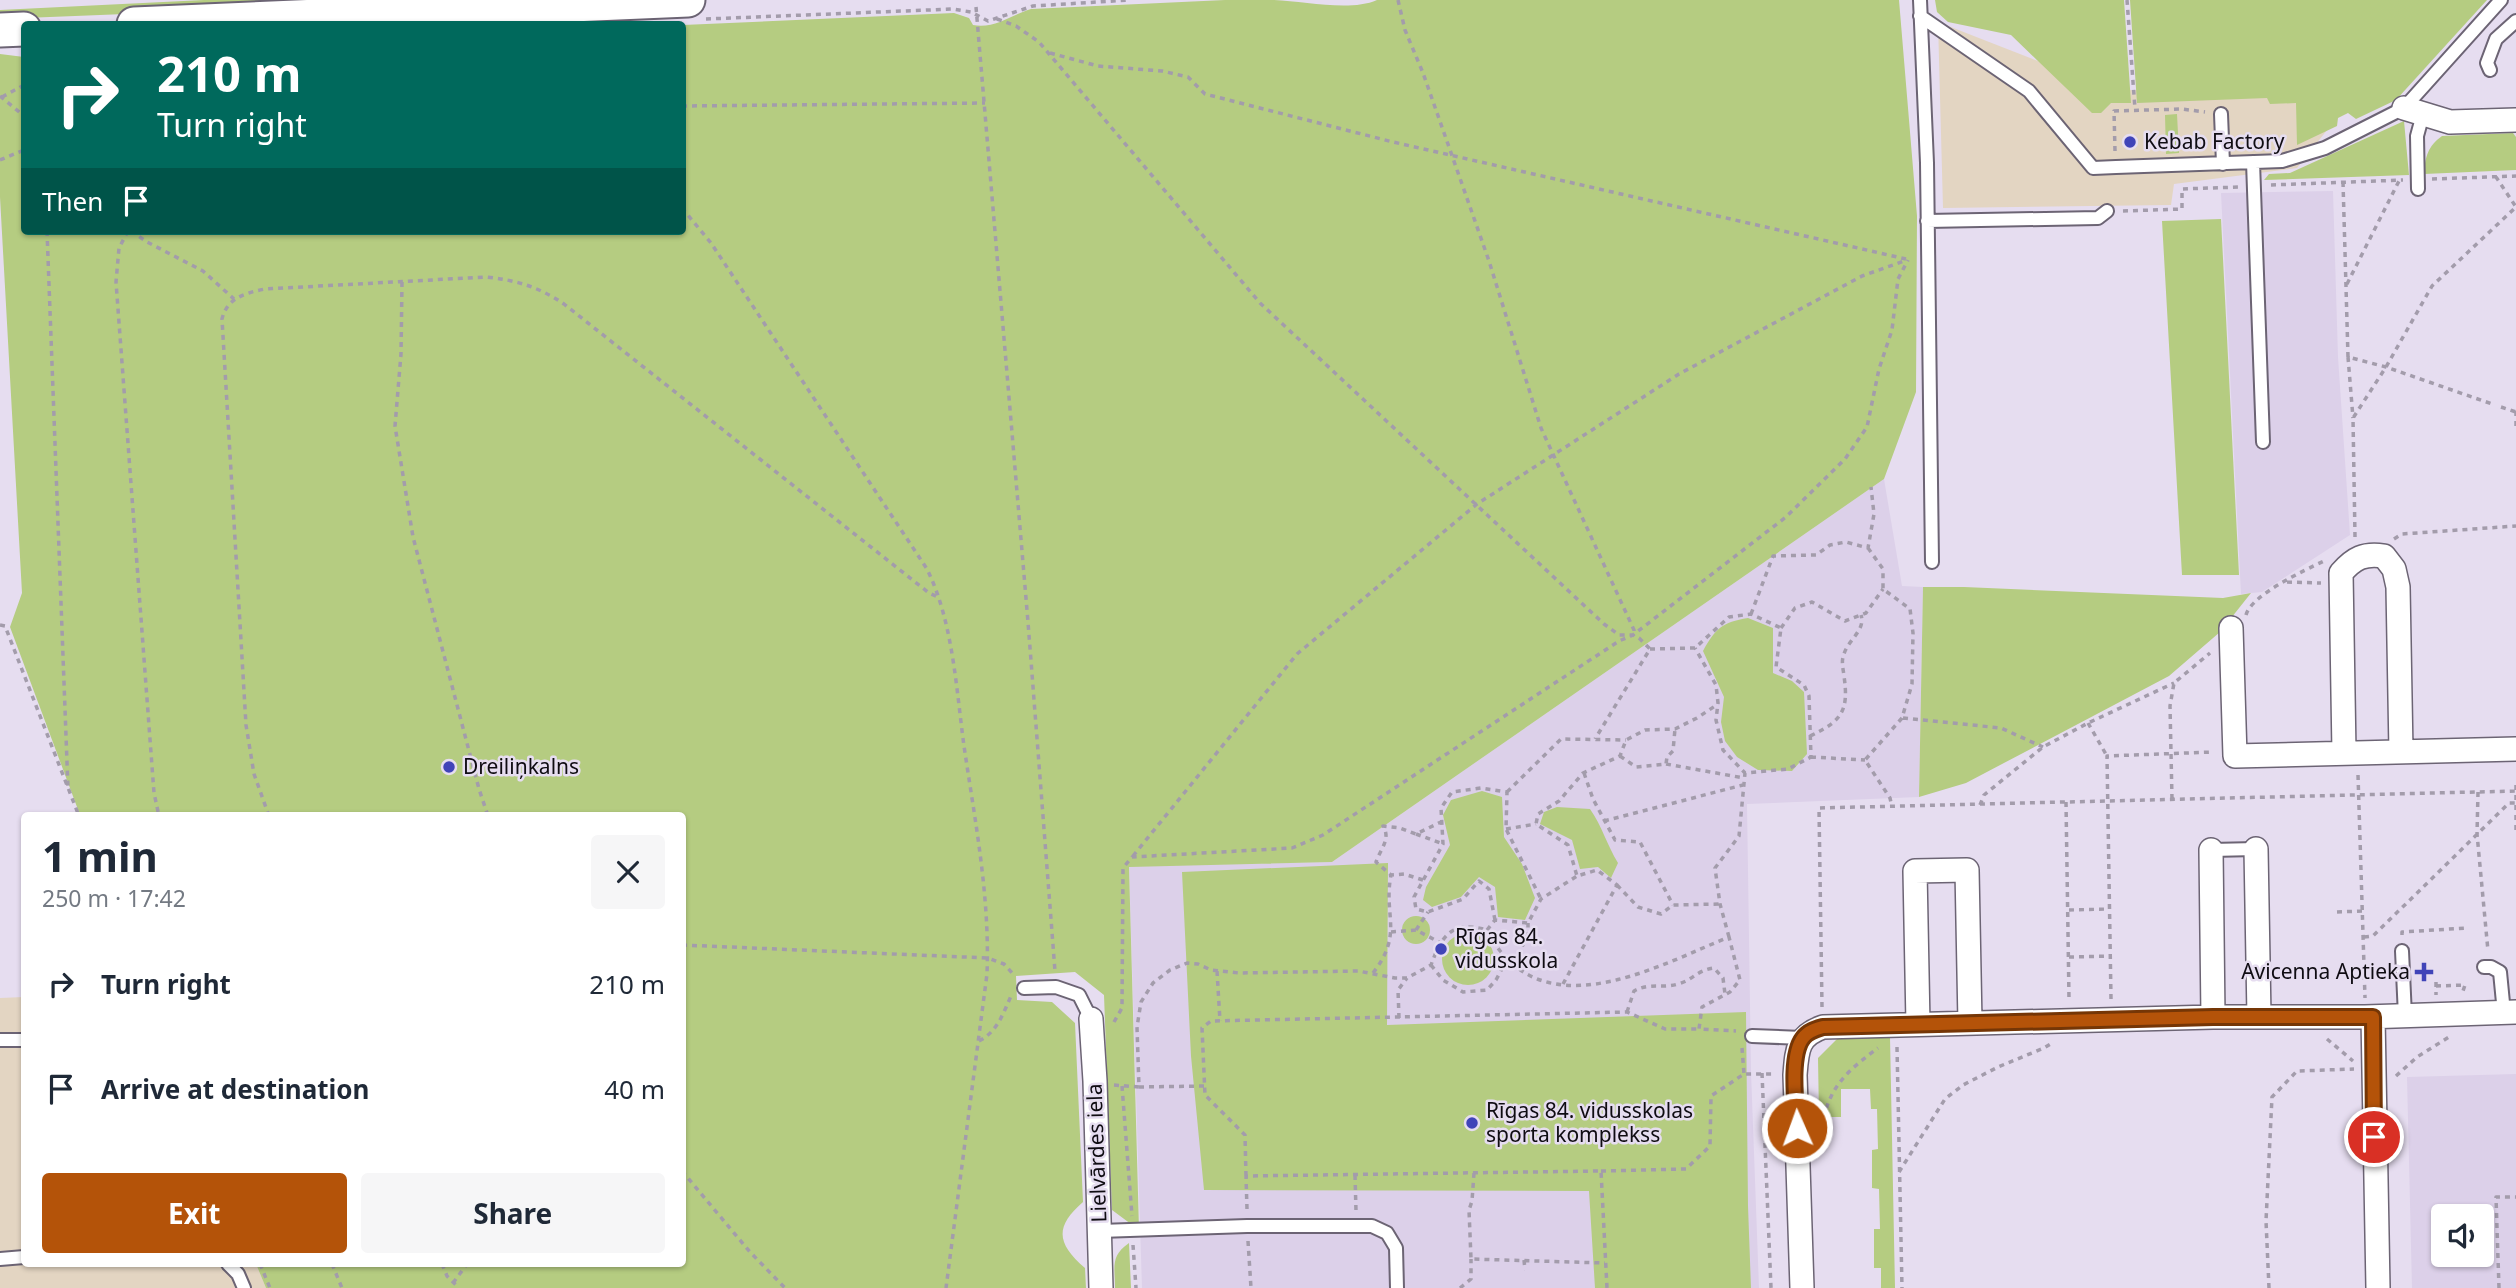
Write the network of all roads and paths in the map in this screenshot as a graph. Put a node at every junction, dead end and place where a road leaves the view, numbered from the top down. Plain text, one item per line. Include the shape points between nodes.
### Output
1 (1129, 0) edge
2 (1398, 0) edge
3 (1920, 0) edge
4 (2127, 0) edge
5 (2501, 0) edge
6 (976, 7) dead end
7 (697, 10) edge
8 (976, 16) junction
9 (1920, 16) junction
10 (997, 19) junction
11 (255, 21) edge
12 (2516, 21) edge
13 (21, 29) edge
14 (0, 30) edge
15 (1048, 52) junction
16 (2490, 70) dead end
17 (21, 86) edge
18 (0, 97) edge
19 (985, 103) junction
20 (686, 106) edge
21 (2135, 109) junction
22 (2414, 111) junction
23 (21, 114) edge
24 (2221, 114) joint
25 (2516, 120) edge
26 (2417, 146) junction
27 (21, 152) edge
28 (1450, 155) junction
29 (0, 160) edge
30 (2253, 162) junction
31 (2223, 164) junction
32 (2116, 167) junction
33 (2516, 176) edge
34 (2496, 177) junction
35 (2343, 181) junction
36 (2417, 184) junction
37 (2253, 186) junction
38 (2107, 211) joint
39 (686, 213) edge
40 (1927, 221) junction
41 (47, 235) edge
42 (127, 235) edge
43 (136, 235) edge
44 (1909, 260) junction
45 (1928, 260) junction
46 (402, 282) junction
47 (2346, 285) junction
48 (234, 299) junction
49 (2348, 357) junction
50 (2386, 367) junction
51 (2495, 405) dead end
52 (2501, 407) dead end
53 (2516, 412) edge
54 (2353, 418) junction
55 (2516, 426) edge
56 (2263, 442) dead end
57 (1552, 455) junction
58 (1871, 487) dead end
59 (1477, 503) junction
60 (2516, 526) edge
61 (2355, 544) dead end
62 (1868, 548) junction
63 (2384, 556) junction
64 (1932, 562) dead end
65 (2285, 582) dead end
66 (2330, 583) dead end
67 (1883, 589) junction
68 (940, 598) junction
69 (1751, 614) junction
70 (1861, 615) junction
71 (0, 625) edge
72 (1781, 628) junction
73 (2231, 628) dead end
74 (1633, 635) junction
75 (1695, 648) junction
76 (1650, 649) junction
77 (2174, 684) dead end
78 (1718, 703) junction
79 (1902, 718) junction
80 (2088, 723) junction
81 (1675, 729) junction
82 (1810, 736) junction
83 (1595, 739) junction
84 (1626, 740) junction
85 (2043, 747) junction
86 (2516, 749) edge
87 (2401, 752) junction
88 (2344, 753) junction
89 (1620, 756) junction
90 (2107, 756) junction
91 (2235, 756) junction
92 (1811, 757) junction
93 (1865, 760) junction
94 (1665, 764) junction
95 (1583, 773) junction
96 (1745, 775) junction
97 (1743, 785) junction
98 (68, 789) junction
99 (2516, 789) edge
100 (1507, 792) junction
101 (2478, 792) junction
102 (2359, 794) junction
103 (2107, 801) junction
104 (2066, 802) junction
105 (2515, 803) edge
106 (1980, 805) junction
107 (1892, 807) junction
108 (77, 812) edge
109 (158, 812) edge
110 (268, 812) edge
111 (487, 812) edge
112 (1604, 821) junction
113 (1441, 822) junction
114 (1536, 824) junction
115 (1506, 829) junction
116 (1416, 834) junction
117 (2477, 834) junction
118 (2516, 834) edge
119 (1443, 844) junction
120 (2256, 849) joint
121 (2211, 850) joint
122 (1132, 857) junction
123 (1391, 875) junction
124 (1577, 876) junction
125 (1423, 880) junction
126 (1617, 885) junction
127 (1541, 899) junction
128 (1720, 904) junction
129 (1673, 905) junction
130 (2109, 909) junction
131 (2068, 910) junction
132 (2363, 911) junction
133 (1428, 912) junction
134 (2337, 912) dead end
135 (1494, 920) junction
136 (1528, 923) junction
137 (2467, 928) dead end
138 (1416, 930) junction
139 (1487, 930) junction
140 (1391, 932) junction
141 (1729, 937) junction
142 (2364, 937) junction
143 (1439, 942) junction
144 (686, 945) edge
145 (2402, 951) joint
146 (2110, 956) junction
147 (2069, 957) junction
148 (988, 958) junction
149 (1431, 965) junction
150 (1515, 965) junction
151 (2487, 967) joint
152 (1217, 971) junction
153 (1372, 974) junction
154 (1407, 978) junction
155 (1563, 984) junction
156 (2436, 986) dead end
157 (1056, 987) junction
158 (1024, 988) junction
159 (2447, 991) dead end
160 (1725, 994) junction
161 (2457, 995) dead end
162 (2467, 995) dead end
163 (1627, 1012) junction
164 (2503, 1013) edge
165 (2405, 1016) junction
166 (2213, 1017) junction
167 (2259, 1017) junction
168 (2305, 1017) junction
169 (2369, 1017) junction
170 (1399, 1018) junction
171 (1091, 1019) joint
172 (2111, 1020) junction
173 (1220, 1021) junction
174 (2068, 1021) junction
175 (1970, 1023) junction
176 (1823, 1027) junction
177 (1903, 1028) junction
178 (1699, 1029) junction
179 (1745, 1037) junction
180 (1802, 1038) junction
181 (0, 1040) edge
182 (21, 1040) edge
183 (979, 1041) junction
184 (1094, 1057) junction
185 (1762, 1073) junction
186 (1744, 1074) junction
187 (1795, 1075) junction
188 (1095, 1081) junction
189 (1122, 1086) junction
190 (1205, 1086) junction
191 (1139, 1087) junction
192 (2373, 1090) junction
193 (1816, 1133) dead end
194 (1601, 1171) junction
195 (1474, 1172) junction
196 (1899, 1172) junction
197 (1355, 1175) junction
198 (686, 1176) edge
199 (1246, 1176) junction
200 (2516, 1196) edge
201 (1356, 1225) junction
202 (1247, 1226) junction
203 (1133, 1229) junction
204 (1100, 1231) junction
205 (21, 1257) edge
206 (0, 1259) edge
207 (1471, 1259) junction
208 (1524, 1260) junction
209 (1605, 1263) junction
210 (231, 1267) edge
211 (261, 1267) edge
212 (333, 1267) edge
213 (444, 1267) edge
214 (465, 1267) edge
215 (1525, 1270) dead end
216 (453, 1283) junction
217 (244, 1288) edge
218 (270, 1288) edge
219 (342, 1288) edge
220 (459, 1288) edge
221 (785, 1288) edge
222 (946, 1288) edge
223 (1101, 1288) edge
224 (1136, 1288) edge
225 (1251, 1288) edge
226 (1397, 1288) edge
227 (1460, 1288) edge
228 (1606, 1288) edge
229 (1771, 1288) edge
230 (1801, 1288) edge
231 (1902, 1288) edge
232 (2269, 1288) edge
233 (2378, 1288) edge
234 (2499, 1288) edge

1 - 10 path via 1032,6
2 - 28 path
3 - 9 lane
4 - 21 path
5 - 22 lane
6 - 8 path
7 - 8 path via 953,9
7 - 11 main road
8 - 10 path
8 - 19 path
9 - 32 lane via 2029,91 2092,167
9 - 40 lane
10 - 15 path via 1016,26
12 - 16 lane via 2496,39 2487,63
13 - 14 main road
15 - 28 path via 1098,66 1188,77 1205,94
15 - 59 path via 1260,303
17 - 18 path
18 - 23 path
19 - 20 path
19 - 157 path
21 - 24 path
21 - 32 path via 2114,111
22 - 25 street via 2450,122
22 - 26 lane
22 - 30 lane via 2325,148 2282,161
24 - 31 lane
26 - 36 lane
26 - 47 path
27 - 29 path
28 - 44 path
28 - 57 path
30 - 31 lane
30 - 37 lane
31 - 32 lane
33 - 34 path
34 - 36 path
34 - 50 path via 2516,207 2432,286
35 - 36 path
35 - 37 path
35 - 47 path
37 - 38 path via 2182,189 2182,209
37 - 56 lane
38 - 40 lane via 2098,218
39 - 68 path via 926,569
40 - 45 lane
41 - 98 path
42 - 109 path via 119,248 116,282
43 - 48 path via 203,271
44 - 45 path
44 - 57 path via 1862,276 1679,374
44 - 74 path via 1898,279 1892,330 1867,427 1845,460 1786,517
45 - 64 lane
46 - 48 path via 265,289
46 - 68 path via 486,277 510,279 547,293
46 - 111 path via 395,426 411,525
47 - 49 path
48 - 110 path via 222,319 246,725 254,774
49 - 50 path
49 - 54 path
50 - 51 path
50 - 54 path
52 - 53 path
53 - 55 path
54 - 61 path
57 - 59 path
57 - 74 path
58 - 62 path via 1874,514
59 - 74 path via 1604,624 1619,635
59 - 122 path via 1297,654
60 - 63 path via 2402,534
62 - 67 path via 1883,569
62 - 69 path via 1846,542 1830,545 1816,555 1773,556
63 - 87 street via 2394,569 2398,587
63 - 88 street via 2368,554 2351,561 2341,573
65 - 66 path
67 - 70 path
67 - 79 path via 1910,609 1912,684
68 - 148 path via 982,869
69 - 72 path
69 - 75 path via 1729,617
70 - 72 path via 1845,621 1812,602 1794,608
70 - 82 path via 1861,624 1843,656 1845,708 1839,720
71 - 98 path via 5,626
72 - 82 path via 1776,667 1804,685 1809,696
73 - 91 street
74 - 76 path
74 - 122 path via 1322,835 1292,848
75 - 76 path
75 - 78 path via 1716,685
76 - 83 path
77 - 80 path
78 - 81 path
78 - 96 path via 1716,720 1723,750
79 - 85 path via 2001,728
79 - 93 path
80 - 85 path
80 - 90 path
81 - 84 path via 1645,730
81 - 94 path via 1673,751
82 - 92 path
83 - 84 path
83 - 100 path via 1561,739
84 - 89 path
85 - 106 path via 1983,795
86 - 87 street
87 - 88 street
88 - 91 street
88 - 102 path via 2357,766
89 - 94 path via 1636,766
89 - 95 path
90 - 91 path via 2220,751
90 - 103 path
92 - 93 path
92 - 96 path via 1788,769
93 - 107 path
94 - 96 path
95 - 112 path
95 - 114 path via 1559,801 1538,814
96 - 97 path
97 - 112 path
97 - 128 path via 1739,836 1715,868
98 - 108 path
99 - 101 path
99 - 105 path
100 - 113 path via 1481,788 1452,792 1441,808
100 - 115 path
101 - 102 path
101 - 117 path
102 - 103 path
102 - 132 path
103 - 104 path
103 - 130 path
104 - 106 path
104 - 131 path
105 - 117 path via 2509,803
105 - 118 path
106 - 107 path
107 - 176 path via 1819,808
112 - 129 path via 1615,840 1640,842
113 - 116 path
113 - 119 path
114 - 115 path
114 - 124 path via 1568,845
115 - 127 path
116 - 119 path
116 - 123 path via 1383,826 1388,834 1376,862
117 - 142 path via 2373,936
117 - 151 path
119 - 125 path
120 - 121 lane
120 - 167 street
121 - 166 street
122 - 184 path via 1123,869 1122,1008
123 - 125 path
123 - 140 path
124 - 126 path via 1597,870
124 - 127 path
125 - 133 path via 1414,897 1416,909
126 - 129 path via 1638,907 1661,914
126 - 155 path
127 - 136 path
128 - 129 path
128 - 141 path
130 - 131 path
130 - 146 path
131 - 147 path
132 - 134 path
132 - 142 path
133 - 135 path via 1463,900 1479,881 1489,889
133 - 138 path
135 - 136 path
135 - 139 path
136 - 150 path
137 - 145 path via 2402,932
138 - 140 path
138 - 143 path
139 - 143 path via 1459,929
139 - 150 path
140 - 153 path via 1388,949
141 - 155 path via 1626,979 1591,986
141 - 160 path via 1740,980
142 - 169 path
143 - 149 path
144 - 148 path
145 - 165 lane
146 - 147 path
146 - 172 path
147 - 174 path
148 - 158 path via 1004,964
148 - 183 path
149 - 150 path via 1443,980 1463,992 1487,990 1503,967
149 - 154 path
150 - 155 path via 1535,978
151 - 164 lane via 2500,972
152 - 153 path
152 - 173 path
152 - 191 path via 1187,963 1153,983 1141,1002 1137,1027
153 - 154 path
154 - 170 path via 1398,990
156 - 159 path via 2465,985 2465,991
157 - 158 lane
157 - 171 lane via 1079,995
158 - 183 path via 1012,994 1000,1021
160 - 163 path via 1723,978 1714,968 1703,969 1681,984 1643,986 1634,991
160 - 178 path via 1702,1007
161 - 162 path
163 - 170 path
163 - 178 path via 1665,1029
164 - 165 street
164 - 192 path via 2417,1057
165 - 169 street
166 - 167 street
166 - 172 street
167 - 168 street
168 - 169 street
168 - 232 path via 2312,1029 2363,1069 2297,1071 2272,1097 2266,1221
169 - 192 street
170 - 173 path
171 - 184 street, Lielvārdes iela
172 - 174 street
173 - 190 path via 1202,1028
174 - 175 street
174 - 196 path via 2060,1037 2044,1048 1963,1085 1945,1099
175 - 177 street
175 - 177 street via 1967,870 1914,871
176 - 177 street
176 - 180 street
177 - 193 path via 1841,1080
177 - 196 path
178 - 179 path
179 - 180 lane
179 - 186 path
180 - 187 street
181 - 182 lane
183 - 222 path
184 - 188 street, Lielvārdes iela
185 - 186 path
185 - 187 path
185 - 229 path
186 - 194 path via 1711,1096 1710,1146 1686,1169
187 - 230 street
188 - 189 path
188 - 204 street, Lielvārdes iela
189 - 191 path
189 - 203 path
190 - 191 path
190 - 199 path via 1205,1095 1245,1135
192 - 233 street
194 - 195 path
194 - 209 path
195 - 197 path
195 - 207 path via 1469,1210
196 - 231 path
197 - 199 path
197 - 201 path
198 - 221 path
199 - 202 path
200 - 234 path via 2496,1197
201 - 202 lane
201 - 226 lane via 1387,1233 1396,1248
202 - 203 lane
202 - 225 path
203 - 204 lane
203 - 224 path
204 - 223 street, Lielvārdes iela
205 - 206 lane
207 - 208 path
207 - 227 path via 1471,1279
208 - 209 path
208 - 215 path
209 - 228 path
210 - 217 lane
211 - 218 path
212 - 219 path
213 - 216 path
214 - 216 path
216 - 220 path

